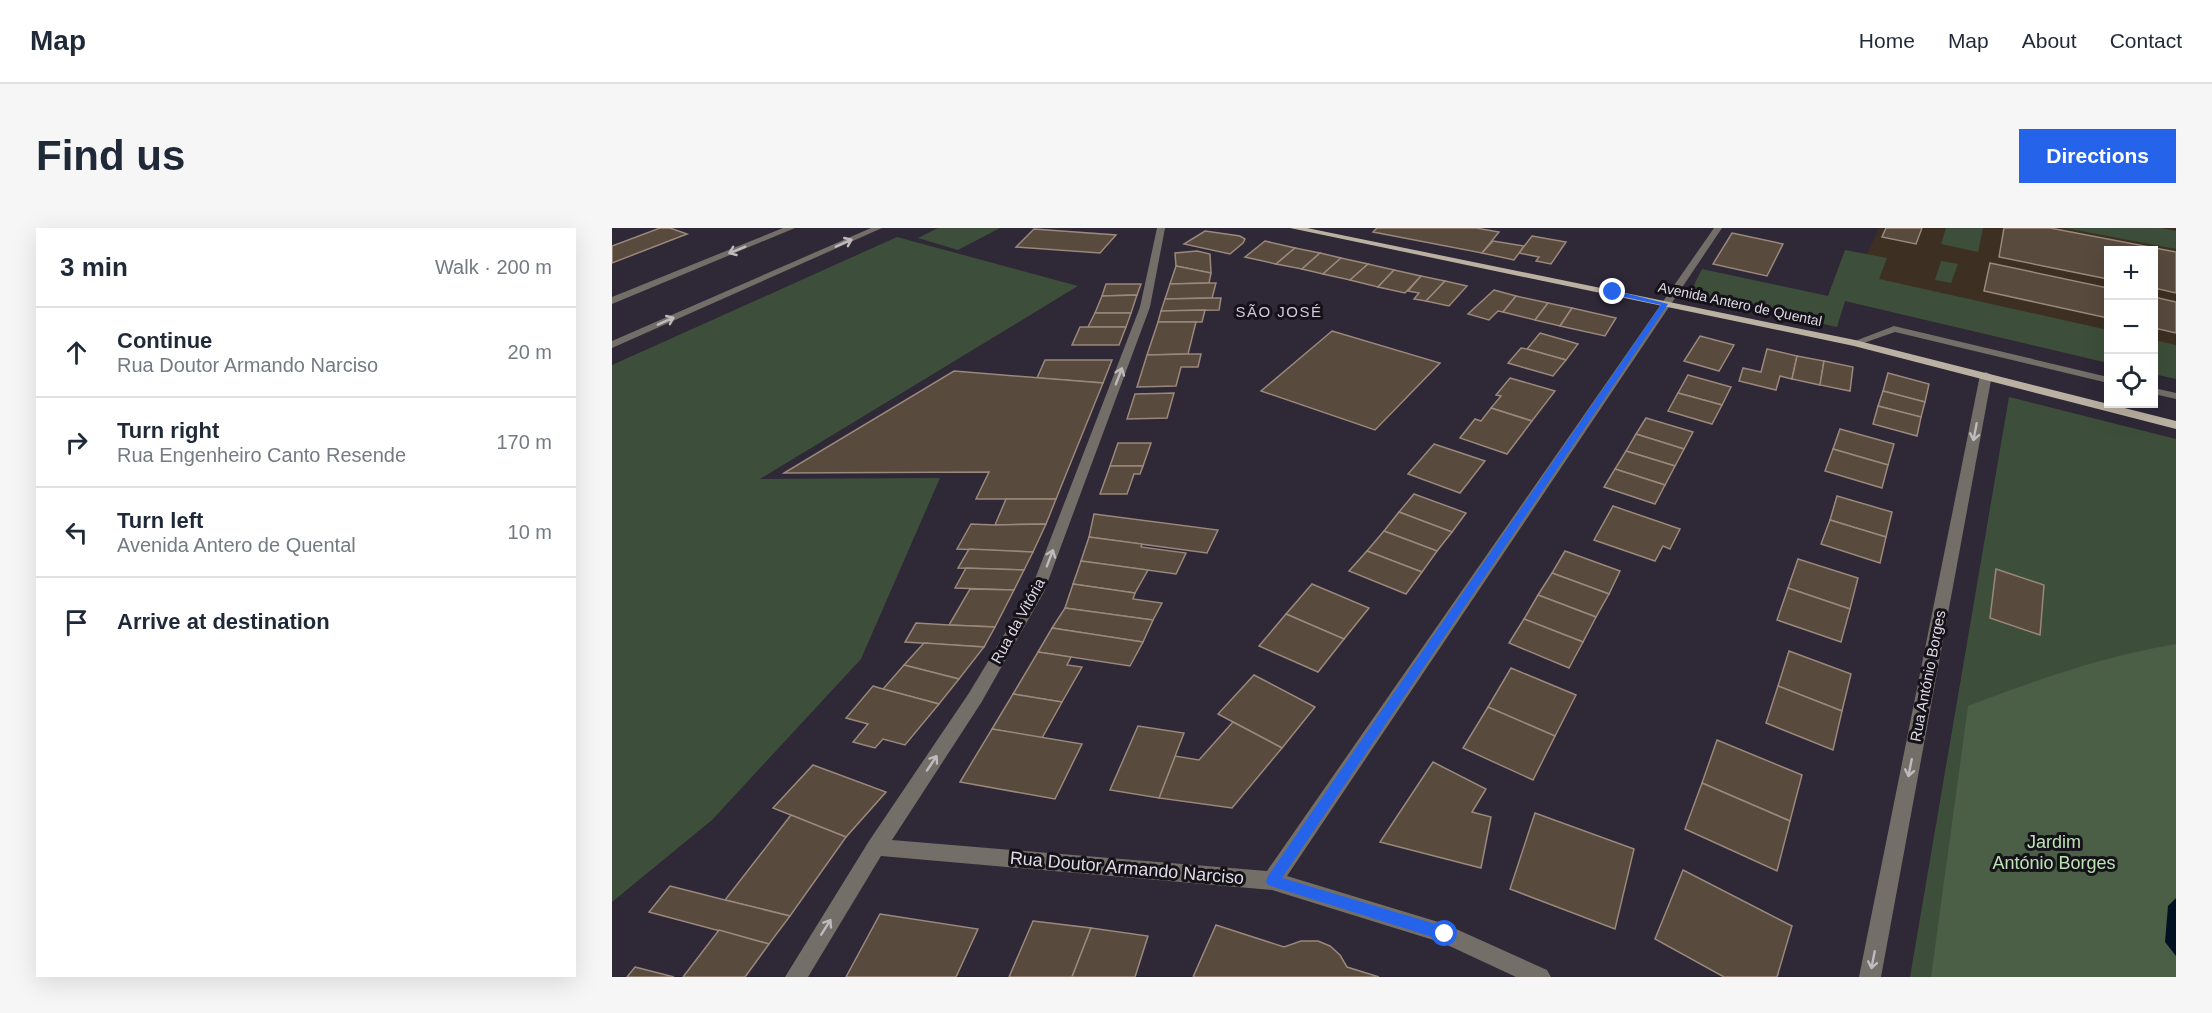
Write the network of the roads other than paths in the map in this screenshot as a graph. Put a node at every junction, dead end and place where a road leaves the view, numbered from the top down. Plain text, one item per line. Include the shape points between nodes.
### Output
1 (791, 228) edge
2 (879, 228) edge
3 (1161, 228) edge
4 (1294, 228) edge
5 (1718, 228) edge
6 (612, 302) edge
7 (1665, 304) junction
8 (1855, 344) junction
9 (612, 345) edge
10 (1986, 375) junction
11 (2104, 379) edge
12 (2158, 392) edge
13 (2176, 396) edge
14 (2176, 425) edge
15 (876, 847) junction
16 (1272, 881) junction
17 (796, 977) edge
18 (1540, 977) edge
19 (1870, 977) edge

1 -> 6 street
9 -> 2 street
15 -> 3 street, Rua da Vitória via 975,698 1037,592 1145,307
4 - 7 main road, Avenida Antero de Quental
5 - 7 street
7 - 8 main road, Avenida Antero de Quental
7 - 16 street
8 - 10 main road, Avenida Antero de Quental
8 - 11 street via 1894,329
10 - 14 main road, Avenida Antero de Quental
10 -> 19 street, Rua António Borges
12 - 13 street
15 - 16 street, Rua Doutor Armando Narciso
17 -> 15 street, Rua da Vitória
16 - 18 street, Rua Doutor Armando Narciso via 1445,934

